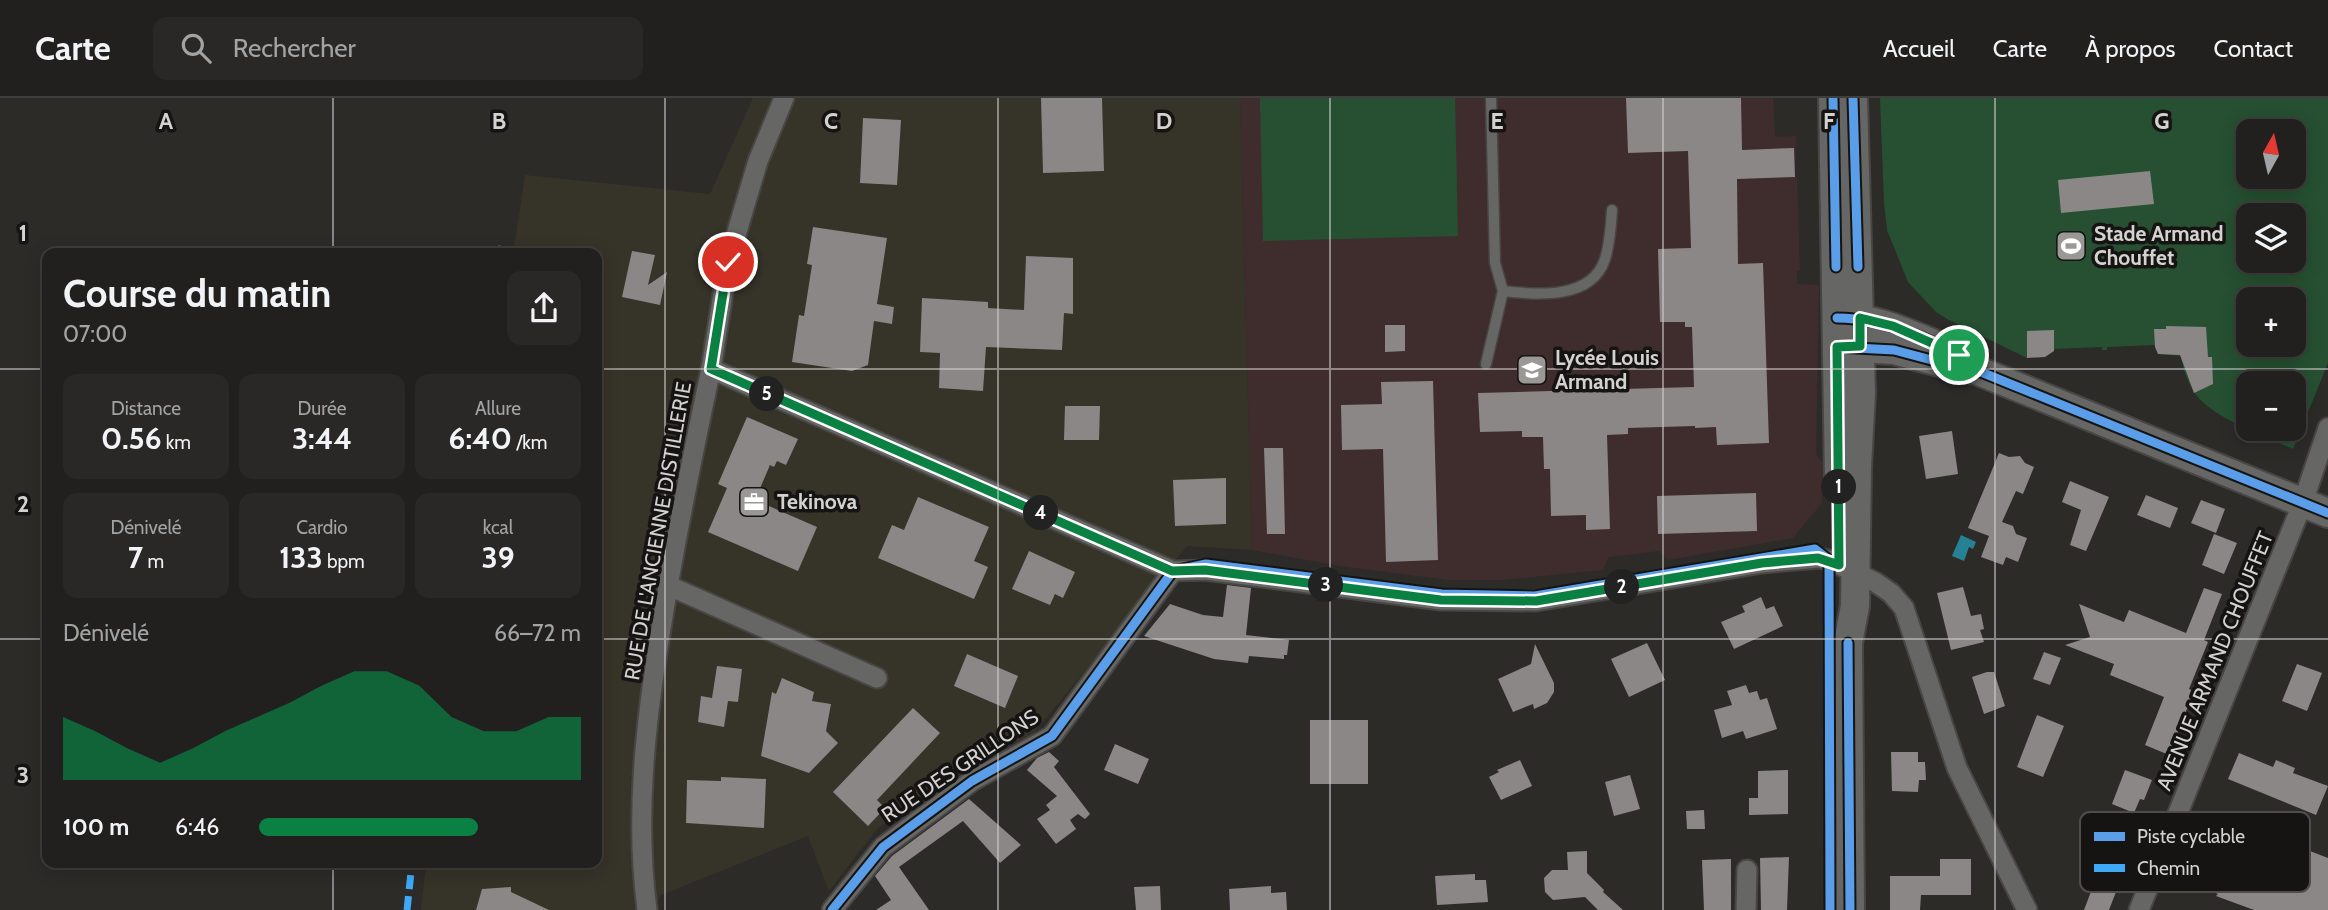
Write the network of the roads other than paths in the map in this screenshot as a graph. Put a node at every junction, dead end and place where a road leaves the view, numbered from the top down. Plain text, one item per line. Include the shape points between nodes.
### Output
1 (784, 98) edge
2 (1491, 98) edge
3 (1833, 98) edge
4 (1853, 98) edge
5 (1612, 210) dead end
6 (1503, 291) junction
7 (1848, 318) junction
8 (1848, 347) junction
9 (1486, 364) dead end
10 (711, 369) junction
11 (1976, 370) junction
12 (2328, 428) edge
13 (2316, 507) edge
14 (1848, 569) junction
15 (1172, 571) junction
16 (667, 585) junction
17 (877, 678) dead end
18 (2182, 812) edge
19 (1747, 870) dead end
20 (2147, 892) edge
21 (647, 910) edge
22 (832, 910) edge
23 (1746, 910) edge
24 (1850, 910) edge
25 (2027, 910) edge
26 (2139, 910) edge

1 - 10 street via 758,161 728,262
2 - 6 lane via 1495,263
3 - 7 main road
4 - 7 main road
5 - 6 lane via 1605,262 1594,278 1569,291 1535,295
6 - 9 lane
7 - 8 main road
7 - 11 main road via 1893,326 1959,355
8 - 11 main road via 1904,352
8 - 14 main road
10 - 15 street, RUE DE L'ANCIENNE DISTILLERIE
10 - 16 street, RUE DE L'ANCIENNE DISTILLERIE
11 - 13 main road
12 - 13 street, AVENUE ARMAND CHOUFFET
13 - 18 street, AVENUE ARMAND CHOUFFET
14 - 15 street via 1818,558 1762,563 1536,601 1441,600 1205,570
14 - 24 main road via 1855,606 1849,643
14 - 25 street via 1891,593 1903,608 1957,768
15 - 22 street, RUE DES GRILLONS via 1052,736 972,782 883,847
16 - 17 street
16 - 21 street, RUE DE L'ANCIENNE DISTILLERIE via 642,770 642,875
19 - 23 street
20 - 26 street, AVENUE ARMAND CHOUFFET

